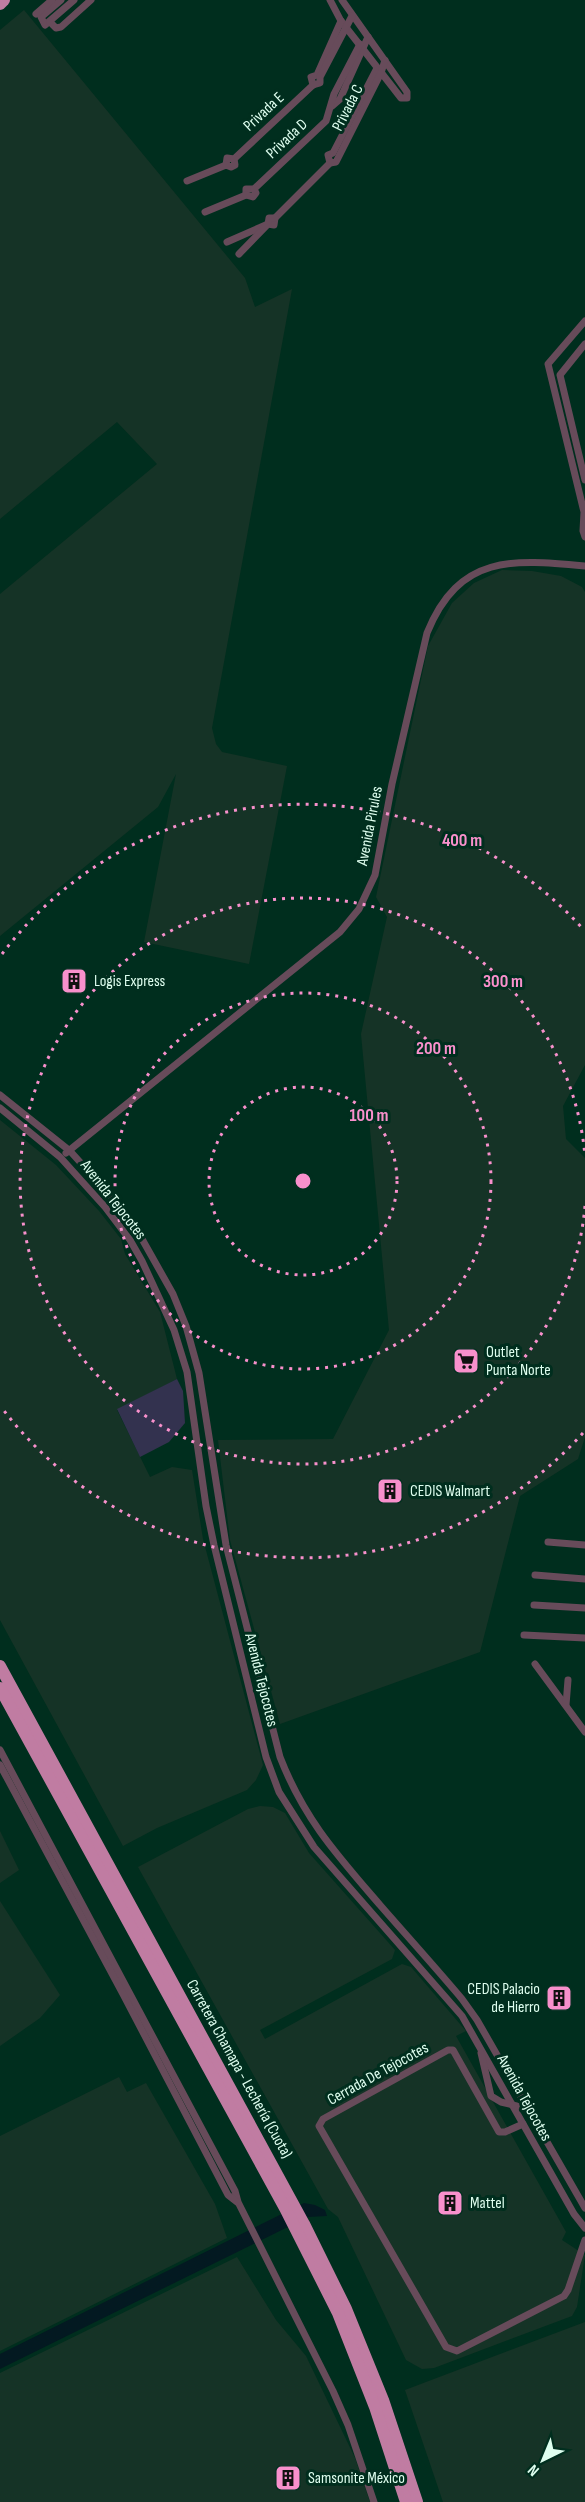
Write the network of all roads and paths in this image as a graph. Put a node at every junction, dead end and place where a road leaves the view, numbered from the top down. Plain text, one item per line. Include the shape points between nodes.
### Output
1 (4, 0) edge
2 (52, 0) edge
3 (61, 0) edge
4 (74, 0) edge
5 (91, 0) edge
6 (330, 0) edge
7 (342, 0) edge
8 (0, 4) edge
9 (36, 14) dead end
10 (352, 16) junction
11 (341, 21) junction
12 (50, 22) junction
13 (346, 27) junction
14 (368, 37) junction
15 (361, 47) junction
16 (385, 60) junction
17 (379, 70) junction
18 (318, 76) junction
19 (187, 181) dead end
20 (205, 212) dead end
21 (268, 225) junction
22 (227, 242) dead end
23 (239, 254) dead end
24 (585, 321) edge
25 (585, 344) edge
26 (581, 475) edge
27 (585, 537) edge
28 (585, 566) edge
29 (0, 1095) edge
30 (0, 1108) edge
31 (70, 1151) junction
32 (60, 1157) junction
33 (182, 1316) junction
34 (168, 1319) junction
35 (548, 1542) dead end
36 (585, 1545) edge
37 (535, 1575) dead end
38 (585, 1579) edge
39 (534, 1605) dead end
40 (585, 1608) edge
41 (524, 1635) dead end
42 (585, 1638) edge
43 (535, 1664) dead end
44 (0, 1666) edge
45 (568, 1680) dead end
46 (0, 1688) edge
47 (566, 1705) junction
48 (585, 1731) edge
49 (0, 1750) edge
50 (0, 1765) edge
51 (479, 2046) junction
52 (512, 2104) junction
53 (529, 2109) junction
54 (523, 2124) junction
55 (238, 2202) junction
56 (289, 2205) junction
57 (585, 2208) edge
58 (299, 2226) junction
59 (585, 2228) edge
60 (585, 2240) edge
61 (374, 2502) edge
62 (406, 2502) edge
63 (417, 2502) edge

1 - 8 highway
2 - 9 street
3 - 12 street via 41,17 45,25
4 - 12 street
5 - 12 street via 61,27
6 - 11 street
7 - 10 street
10 - 13 street, Privada E
10 - 14 street
11 - 13 street
11 - 18 street, Privada E
13 - 15 street
13 - 18 street, Privada E
14 - 15 street, Privada D
14 - 16 street
15 - 17 street
15 - 20 street, Privada D via 334,94 326,121 254,189 248,188 246,195
16 - 17 street, Privada C
16 - 17 street via 407,92 407,98 401,98
17 - 21 street, Privada C via 335,155 327,158 330,163 275,218 275,224
18 - 19 street, Privada E via 311,77 313,85 234,159 233,166 226,165
21 - 22 street, Privada C
21 - 23 street, Privada C
24 - 26 street via 548,364
25 - 26 street via 560,375
26 - 27 street
28 - 31 street, Avenida Pirules via 533,561 483,568 462,581 446,598 427,633 375,875 359,909 340,932
29 - 31 street, Avenida Tejocotes
30 - 32 street, Avenida Tejocotes
31 - 32 street, Avenida Pirules
31 - 33 street, Avenida Tejocotes via 133,1224
32 - 34 street, Avenida Tejocotes via 129,1240
33 - 34 street
33 - 53 street, Avenida Tejocotes via 199,1373 226,1545 278,1749 292,1787 310,1821 335,1853 467,2006
34 - 51 street, Avenida Tejocotes via 187,1372 214,1545 266,1758 279,1792 314,1846 462,2016
35 - 36 street
37 - 38 street
39 - 40 street
41 - 42 street
43 - 47 street
44 - 56 highway, Carretera Chamapa - Lechería (Cuota)
45 - 47 street
46 - 56 highway, Carretera Chamapa - Lechería (Cuota)
47 - 48 street
49 - 55 street
50 - 55 street via 228,2195
51 - 52 street, Avenida Tejocotes
51 - 52 street via 491,2096
52 - 53 street
52 - 54 street, Avenida Tejocotes
53 - 57 street, Avenida Tejocotes
54 - 59 street, Avenida Tejocotes
54 - 60 street, Cerrada De Tejocotes via 499,2132 453,2050 448,2050 323,2119 319,2126 451,2351 564,2296
55 - 61 street via 333,2391
56 - 58 highway, Carretera Chamapa - Lechería (Cuota)
58 - 62 highway, Carretera Chamapa - Lechería (Cuota) via 375,2407
58 - 63 highway, Carretera Chamapa - Lechería (Cuota) via 346,2309 379,2390

